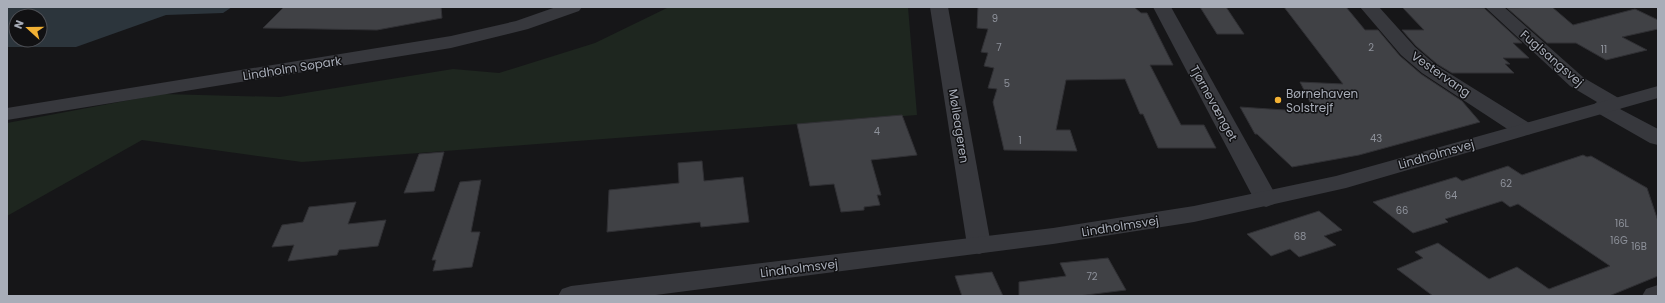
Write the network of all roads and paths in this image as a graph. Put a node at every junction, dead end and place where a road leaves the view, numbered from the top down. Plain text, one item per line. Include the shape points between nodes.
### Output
1 (573, 7) edge
2 (939, 7) edge
3 (1162, 7) edge
4 (1369, 7) edge
5 (1494, 7) edge
6 (1658, 92) edge
7 (1608, 106) junction
8 (7, 114) edge
9 (1523, 128) junction
10 (1658, 138) edge
11 (1266, 199) junction
12 (979, 245) junction
13 (1658, 295) edge
14 (570, 296) edge
15 (1655, 296) edge

1 - 8 street, Lindholm Søpark via 522,25 451,42
2 - 12 street, Mølleageren
3 - 11 street, Tjørnevænget
4 - 9 street, Vestervang via 1408,51 1429,69
5 - 7 street, Fuglsangsvej via 1577,82
6 - 7 street, Lindholmsvej
7 - 9 street, Lindholmsvej
7 - 10 street, Fuglsangsvej
9 - 11 street, Lindholmsvej via 1338,183
11 - 12 street, Lindholmsvej via 1186,215
12 - 14 street, Lindholmsvej
13 - 15 street

